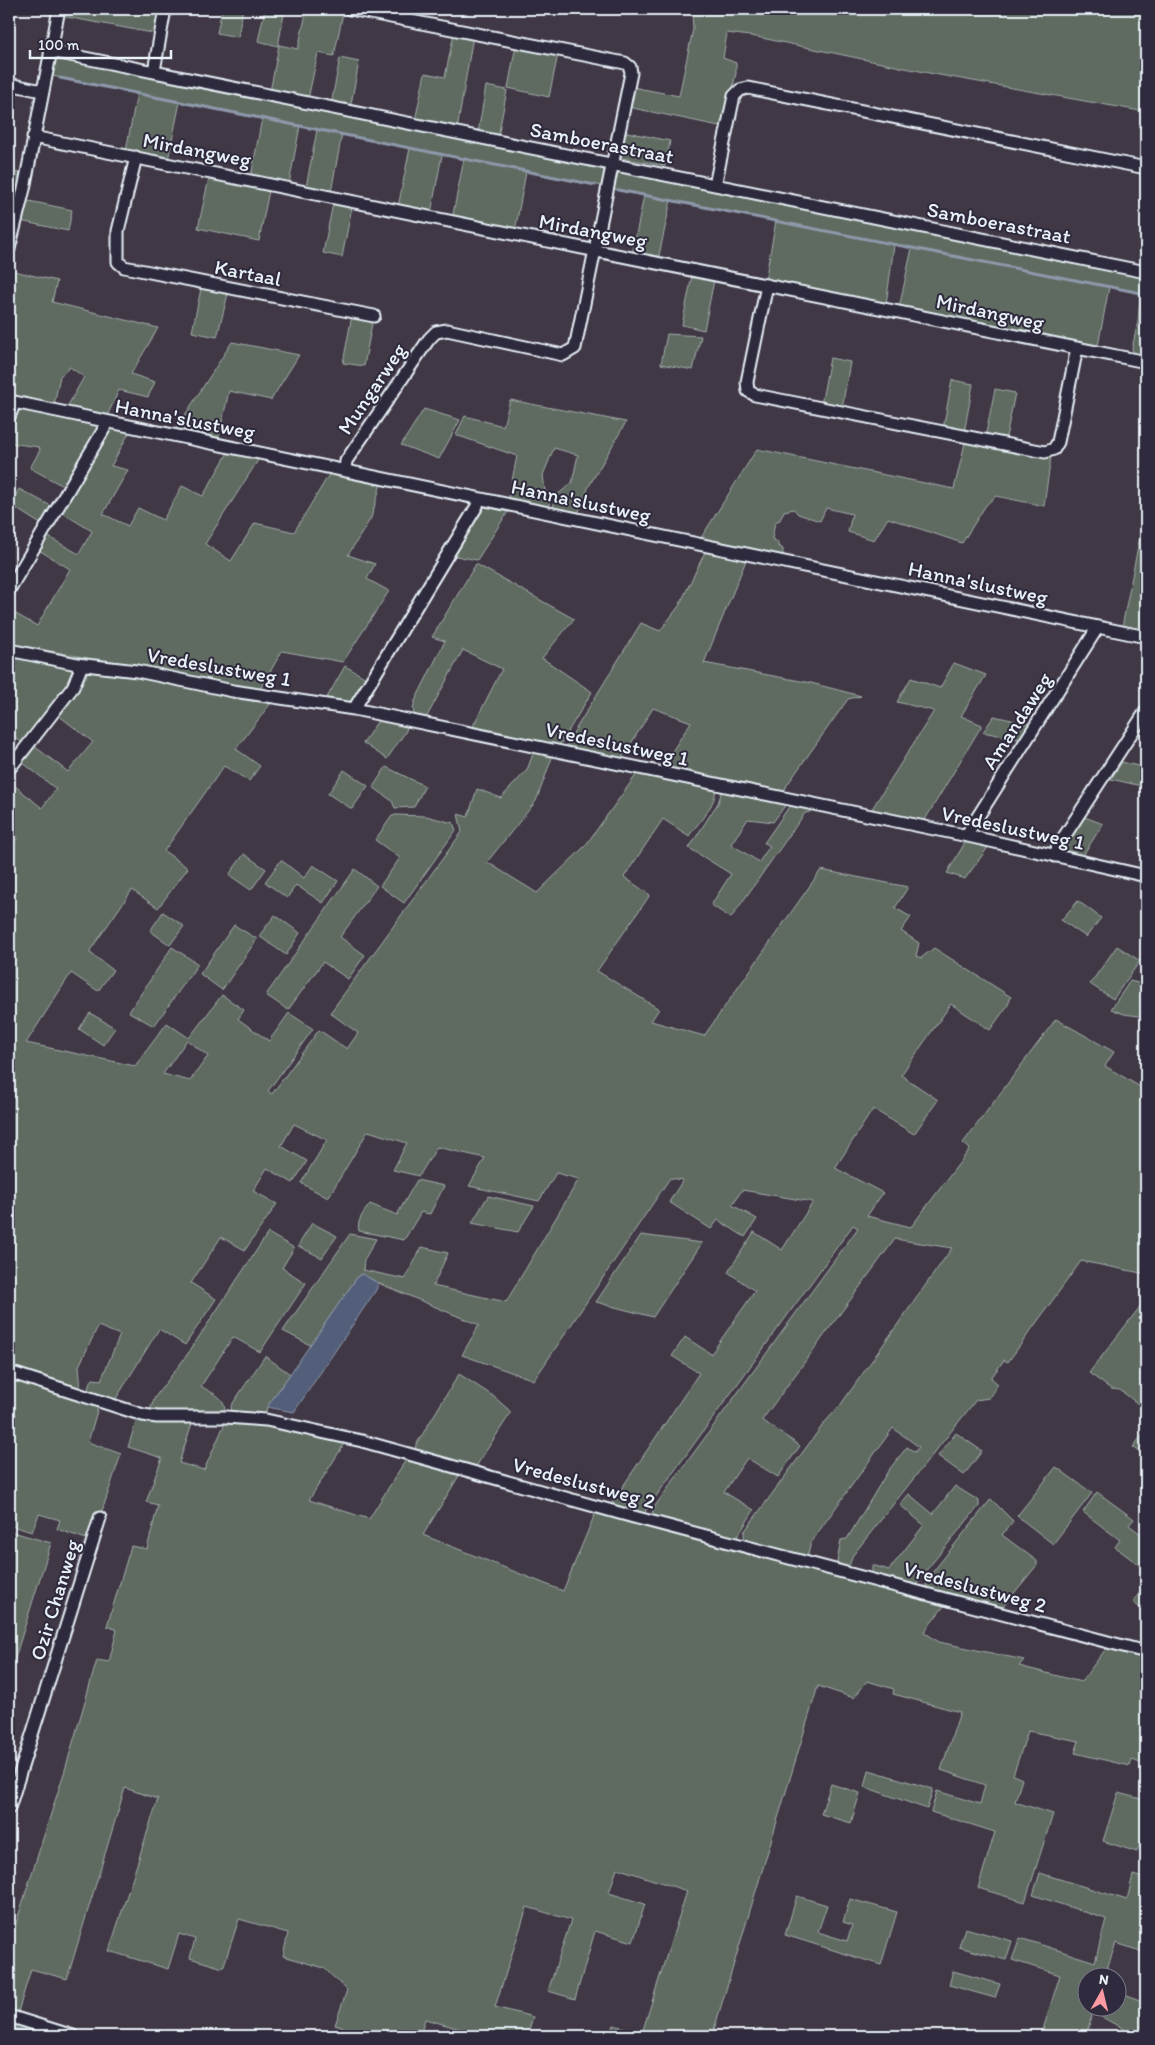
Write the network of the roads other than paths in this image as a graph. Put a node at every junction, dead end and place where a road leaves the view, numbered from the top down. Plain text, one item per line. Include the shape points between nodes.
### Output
1 (59, 9) edge
2 (165, 9) edge
3 (350, 9) edge
4 (50, 51) junction
5 (154, 71) junction
6 (9, 84) edge
7 (42, 91) junction
8 (33, 137) junction
9 (136, 157) junction
10 (612, 164) junction
11 (1146, 168) edge
12 (715, 185) junction
13 (9, 249) edge
14 (594, 251) junction
15 (1146, 272) edge
16 (767, 285) junction
17 (374, 316) dead end
18 (1076, 348) junction
19 (1146, 362) edge
20 (12, 402) edge
21 (9, 417) edge
22 (106, 422) junction
23 (344, 470) junction
24 (478, 499) junction
25 (9, 590) edge
26 (1098, 628) junction
27 (1146, 637) edge
28 (9, 650) edge
29 (77, 664) junction
30 (354, 709) junction
31 (1146, 711) edge
32 (9, 769) edge
33 (968, 836) junction
34 (1055, 856) junction
35 (1146, 876) edge
36 (9, 1372) edge
37 (100, 1518) dead end
38 (1146, 1652) edge
39 (9, 1808) edge
40 (9, 2016) edge
41 (72, 2036) edge

1 - 4 street
2 - 5 street
3 - 10 street via 625,63 631,73
4 - 5 street, Samboerastraat
4 - 7 street
5 - 10 street, Samboerastraat
6 - 7 street
7 - 8 street
8 - 9 street, Mirdangweg
8 - 13 street
9 - 14 street, Mirdangweg
9 - 17 street, Kartaal via 118,231 118,262 124,267
10 - 12 street, Samboerastraat
10 - 14 street
11 - 12 street via 748,88 734,96
12 - 15 street, Samboerastraat
14 - 16 street, Mirdangweg
14 - 23 street, Mungarweg via 578,340 570,353 563,356 447,330 436,332 346,461
16 - 18 street, Mirdangweg
16 - 18 street via 747,382 748,391 755,395 1045,452 1054,450 1058,442
18 - 19 street, Mirdangweg
20 - 21 street
20 - 22 street, Hanna'slustweg
22 - 23 street, Hanna'slustweg
22 - 25 street
23 - 24 street, Hanna'slustweg
24 - 26 street, Hanna'slustweg
24 - 30 street via 460,535
26 - 27 street, Hanna'slustweg
26 - 33 street, Amandaweg
28 - 29 street, Vredeslustweg 1
29 - 30 street, Vredeslustweg 1 via 137,671 233,691
29 - 32 street via 79,676 73,687
30 - 33 street, Vredeslustweg 1
31 - 34 street via 1058,846
33 - 34 street, Vredeslustweg 1
34 - 35 street, Vredeslustweg 1
36 - 38 street, Vredeslustweg 2 via 144,1415 266,1420 362,1441 638,1518
37 - 39 street, Ozir Chanweg
40 - 41 street

